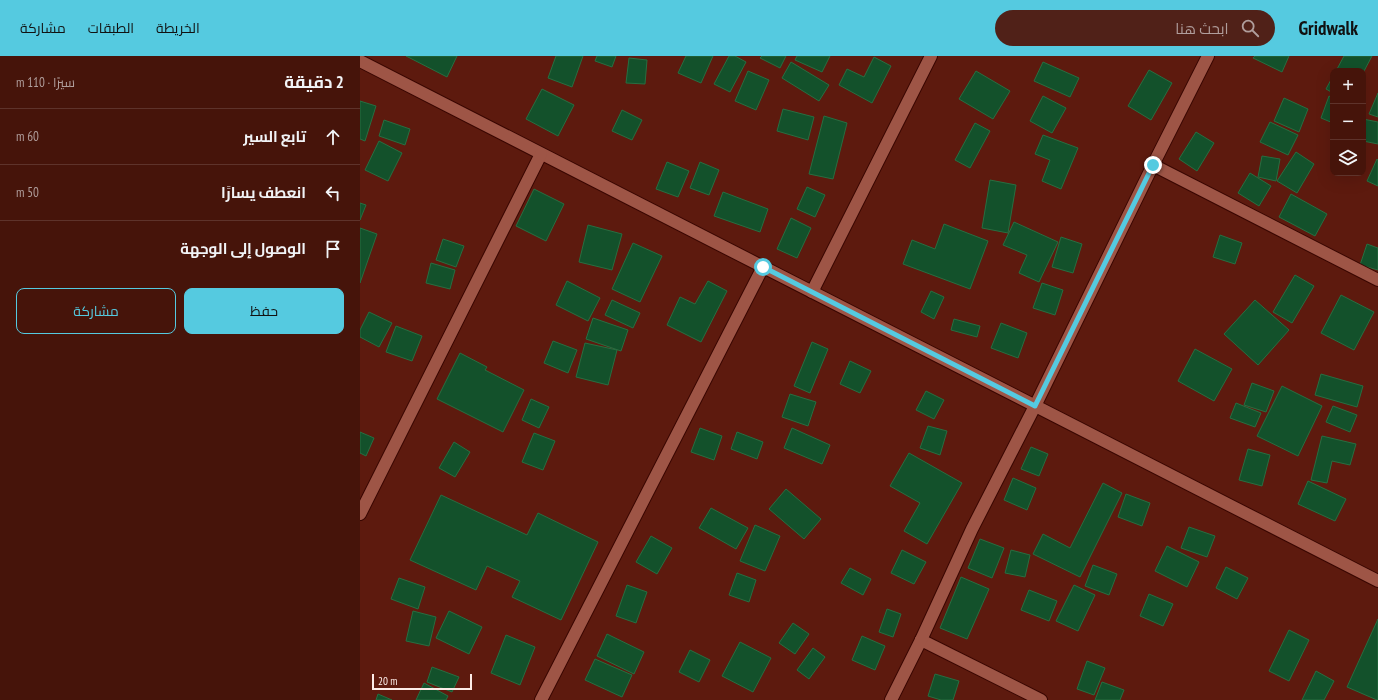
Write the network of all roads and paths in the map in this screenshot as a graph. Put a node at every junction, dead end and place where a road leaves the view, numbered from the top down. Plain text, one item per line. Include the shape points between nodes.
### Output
1 (931, 56) edge
2 (1208, 56) edge
3 (360, 62) edge
4 (540, 154) junction
5 (1153, 165) junction
6 (763, 267) junction
7 (1378, 280) edge
8 (812, 292) junction
9 (1035, 406) junction
10 (360, 514) edge
11 (1378, 581) edge
12 (922, 640) junction
13 (541, 700) edge
14 (891, 700) edge
15 (1041, 700) edge

1 - 8 street
2 - 5 street
3 - 4 street
4 - 6 street
4 - 10 street
5 - 7 street
5 - 9 street
6 - 8 street
6 - 13 street
8 - 9 street
9 - 11 street
9 - 12 street via 972,529
12 - 14 street
12 - 15 street

